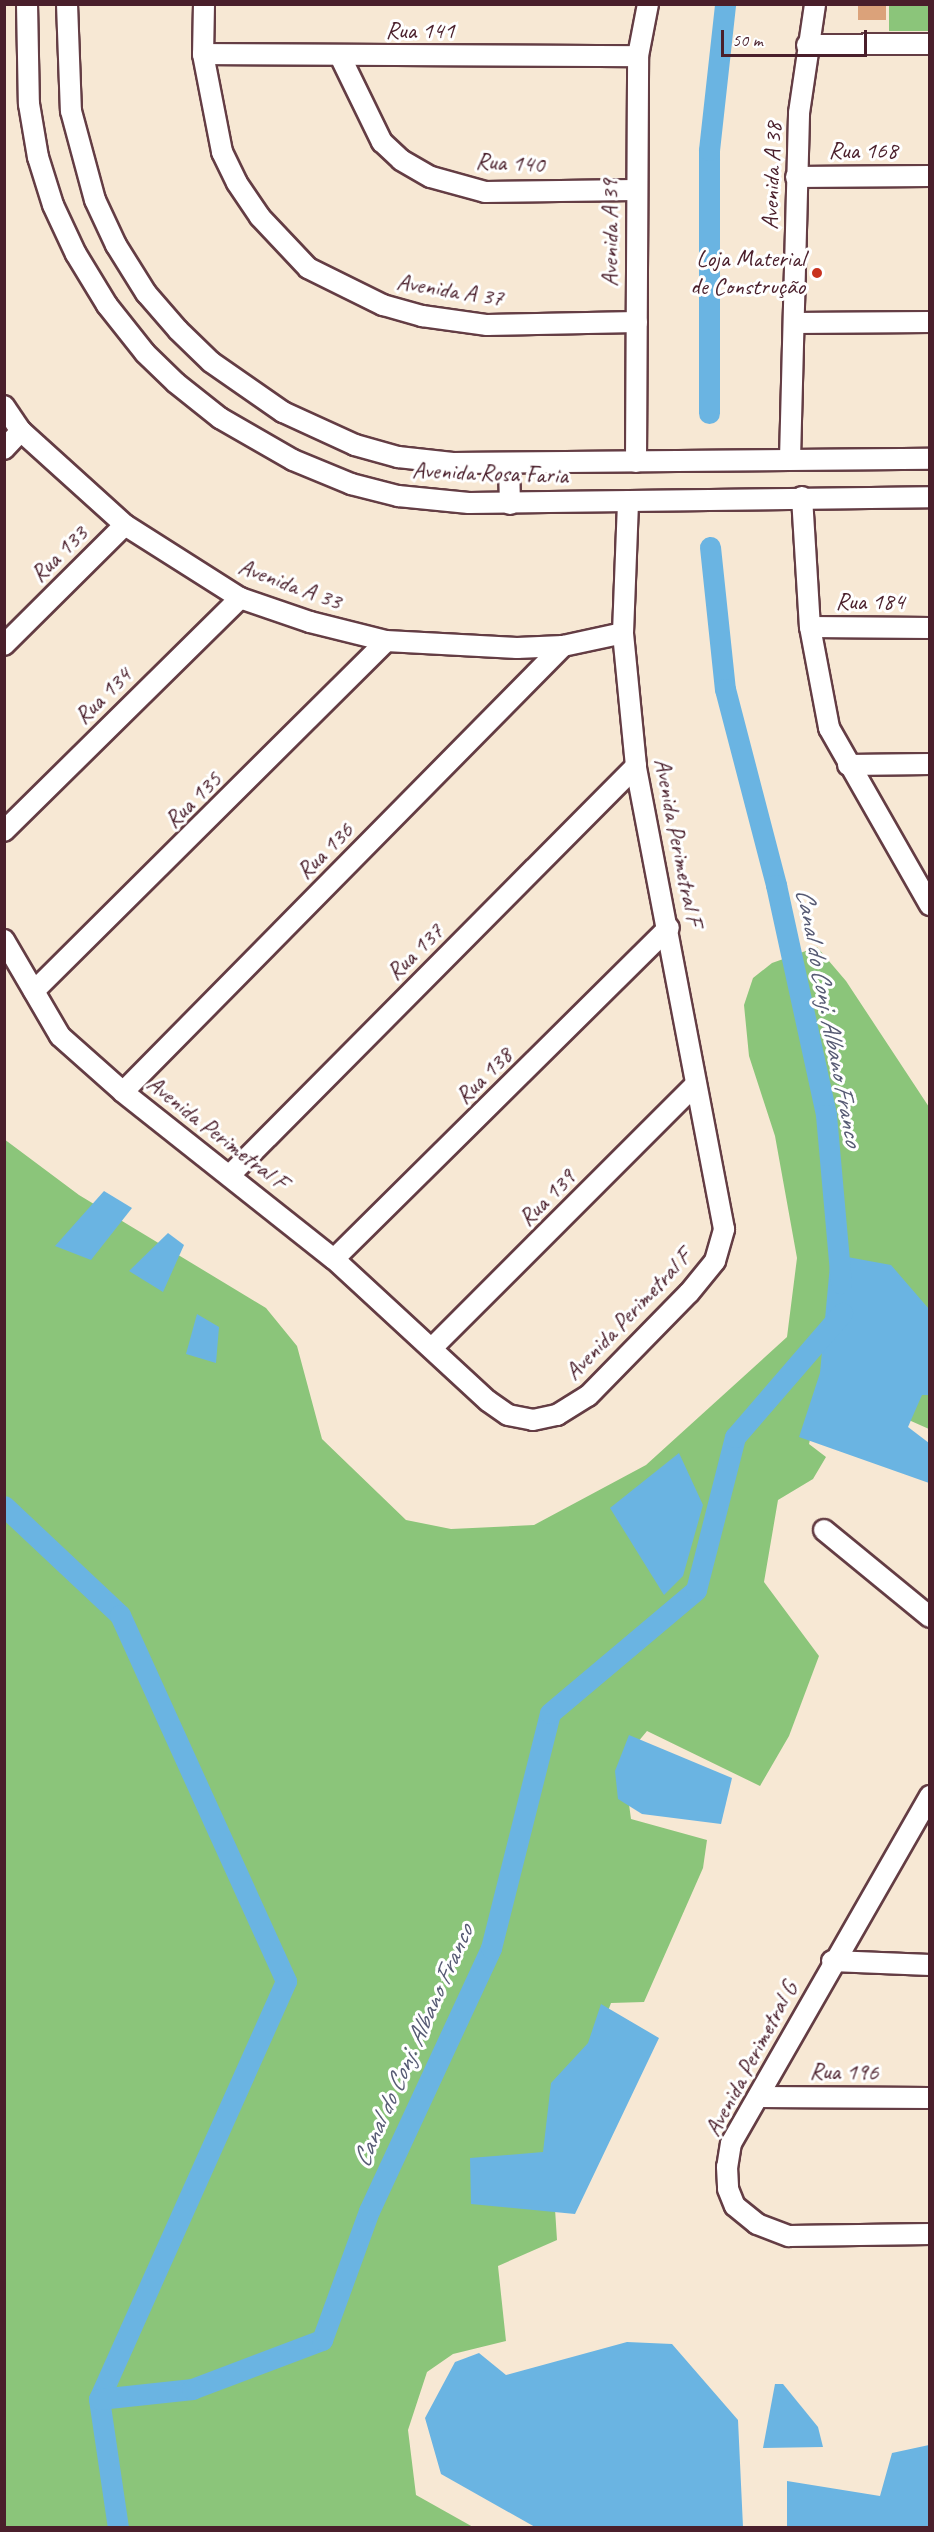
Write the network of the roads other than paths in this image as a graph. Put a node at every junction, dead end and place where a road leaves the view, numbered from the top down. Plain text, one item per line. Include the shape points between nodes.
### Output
1 (27, 4) edge
2 (67, 4) edge
3 (204, 4) edge
4 (648, 4) edge
5 (815, 4) edge
6 (930, 44) edge
7 (807, 45) junction
8 (203, 54) junction
9 (340, 56) junction
10 (638, 56) junction
11 (930, 176) edge
12 (796, 177) junction
13 (635, 190) junction
14 (637, 322) junction
15 (930, 322) edge
16 (794, 323) junction
17 (4, 406) edge
18 (21, 431) junction
19 (4, 448) edge
20 (790, 459) junction
21 (930, 459) edge
22 (636, 462) junction
23 (509, 464) junction
24 (802, 497) junction
25 (930, 497) edge
26 (628, 501) junction
27 (510, 504) junction
28 (124, 525) junction
29 (240, 598) junction
30 (810, 627) junction
31 (930, 628) edge
32 (623, 633) junction
33 (386, 641) junction
34 (4, 645) edge
35 (563, 646) junction
36 (930, 764) edge
37 (848, 765) junction
38 (636, 766) junction
39 (4, 831) edge
40 (929, 904) edge
41 (669, 928) junction
42 (4, 940) edge
43 (34, 991) junction
44 (696, 1084) junction
45 (123, 1092) junction
46 (231, 1174) junction
47 (334, 1259) junction
48 (433, 1347) junction
49 (824, 1530) dead end
50 (930, 1617) edge
51 (930, 1796) edge
52 (921, 1824) edge
53 (832, 1961) junction
54 (930, 1965) edge
55 (758, 2097) junction
56 (930, 2098) edge
57 (930, 2234) edge

1 - 27 street, Avenida Rosa Faria via 29,104 53,206 107,305 145,353 220,418 292,460 351,484 398,496
2 - 23 street, Avenida Rosa Faria via 71,111 95,200 116,245 146,292 178,330 252,394 322,432 398,457
3 - 8 street, Avenida A 37
4 - 10 street, Avenida A 39
5 - 7 street, Avenida A 38
6 - 7 street
7 - 12 street, Avenida A 38
8 - 9 street, Rua 141
8 - 14 street, Avenida A 37 via 222,152 237,183 281,243 308,268 383,305 422,316 487,325
9 - 10 street, Rua 141
9 - 13 street, Rua 140 via 382,142 400,160 431,177 485,192
10 - 13 street, Avenida A 39
11 - 12 street, Rua 168
12 - 16 street, Avenida A 38
13 - 14 street, Avenida A 39
14 - 22 street, Avenida A 39
15 - 16 street
16 - 20 street, Avenida A 38
17 - 18 street, Avenida A 33
18 - 19 street
18 - 28 street, Avenida A 33
20 - 21 street, Avenida Rosa Faria
20 - 22 street, Avenida Rosa Faria
22 - 23 street, Avenida Rosa Faria
23 - 27 street
24 - 25 street, Avenida Rosa Faria
24 - 26 street, Avenida Rosa Faria
24 - 30 street
26 - 27 street, Avenida Rosa Faria
26 - 32 street, Avenida Perimetral F
28 - 29 street, Avenida A 33
28 - 34 street, Rua 133
29 - 33 street, Avenida A 33 via 310,622
29 - 39 street, Rua 134
30 - 31 street, Rua 184
30 - 37 street via 829,728
32 - 35 street, Avenida A 33
32 - 38 street, Avenida Perimetral F
33 - 35 street, Avenida A 33 via 469,647
33 - 43 street, Rua 135
35 - 45 street, Rua 136
36 - 37 street
37 - 40 street
38 - 41 street, Avenida Perimetral F
38 - 46 street, Rua 137
41 - 44 street, Avenida Perimetral F
41 - 47 street, Rua 138
42 - 43 street, Avenida Perimetral F
43 - 45 street, Avenida Perimetral F via 60,1036
44 - 48 street, Rua 139
44 - 48 street, Avenida Perimetral F via 724,1229 715,1261 626,1358 588,1396 557,1415 533,1420 508,1415 488,1401
45 - 46 street, Avenida Perimetral F
46 - 47 street, Avenida Perimetral F
47 - 48 street, Avenida Perimetral F
49 - 50 street
51 - 52 street, Avenida Perimetral G
52 - 53 street, Avenida Perimetral G
53 - 54 street
53 - 55 street, Avenida Perimetral G
55 - 56 street, Rua 196
55 - 57 street, Avenida Perimetral G via 731,2143 728,2189 735,2206 757,2224 789,2236

